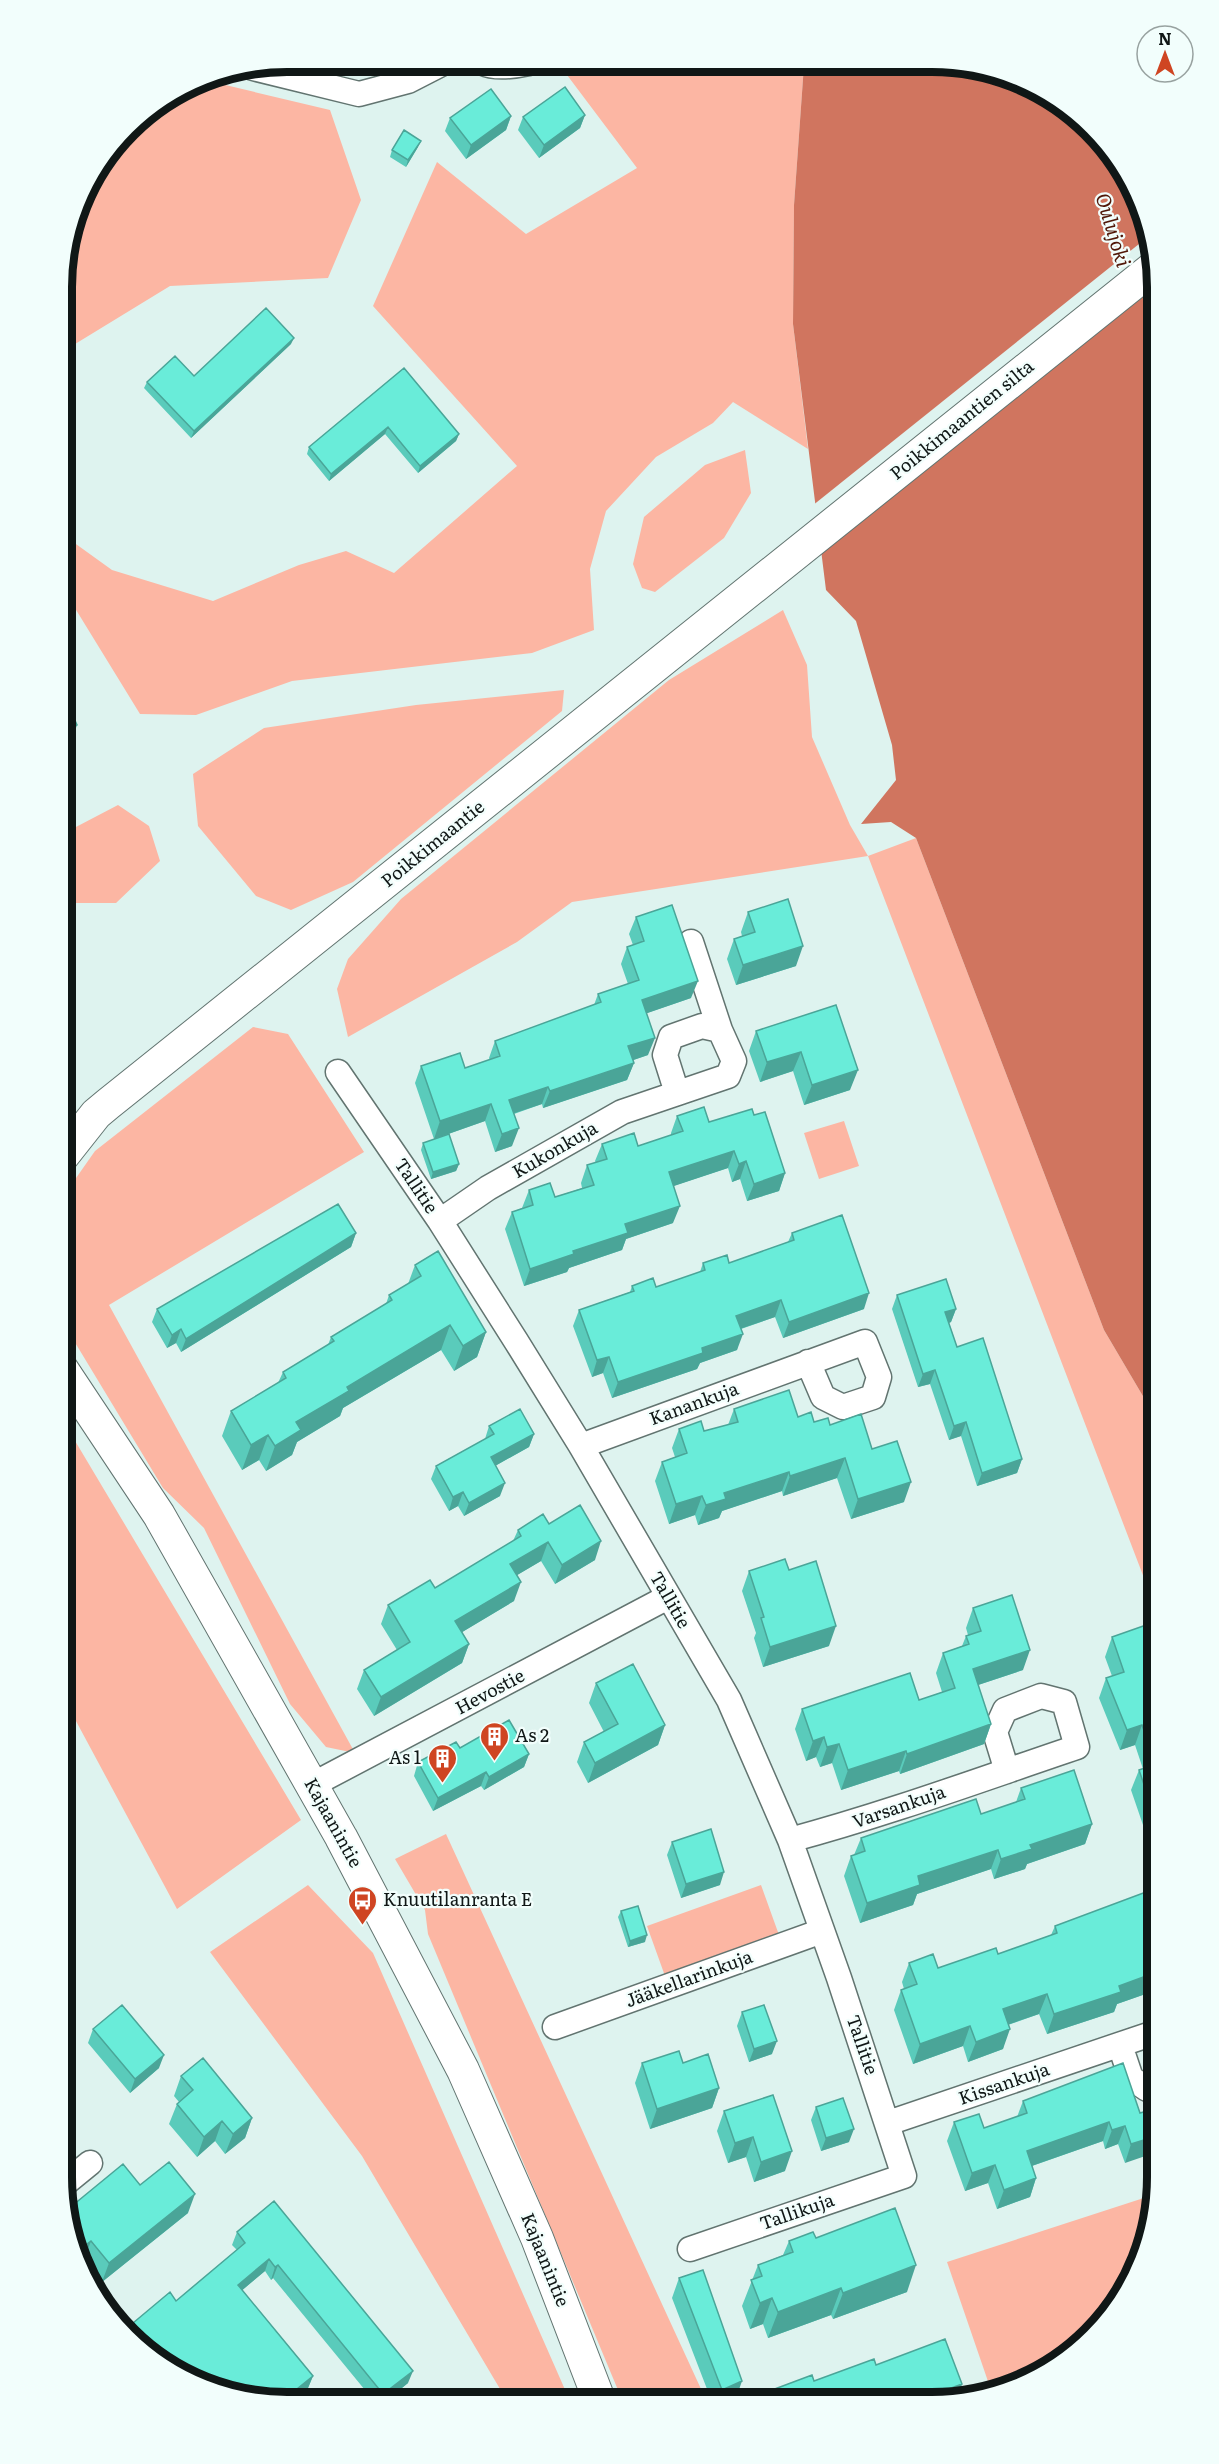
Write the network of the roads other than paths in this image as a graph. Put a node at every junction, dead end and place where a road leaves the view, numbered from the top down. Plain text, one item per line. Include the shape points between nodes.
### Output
1 (271, 72) edge
2 (426, 72) edge
3 (1147, 273) edge
4 (770, 573) joint
5 (691, 942) dead end
6 (720, 1030) junction
7 (338, 1072) dead end
8 (677, 1093) junction
9 (96, 1114) junction
10 (72, 1125) edge
11 (72, 1144) edge
12 (440, 1221) junction
13 (808, 1362) dead end
14 (72, 1384) edge
15 (581, 1446) junction
16 (668, 1597) junction
17 (1007, 1771) dead end
18 (312, 1785) junction
19 (790, 1840) junction
20 (822, 1931) junction
21 (555, 2027) dead end
22 (1147, 2036) edge
23 (1120, 2045) junction
24 (1147, 2089) edge
25 (888, 2123) junction
26 (90, 2163) dead end
27 (904, 2176) joint
28 (72, 2178) edge
29 (690, 2249) dead end
30 (596, 2392) edge

1 - 2 street via 359,94
3 - 4 main road, Poikkimaantien silta
4 - 9 main road, Poikkimaantie
5 - 6 street, Kukonkuja
6 - 8 street, Kukonkuja via 734,1061 728,1076
6 - 8 street via 702,1026 671,1037 666,1055
7 - 12 street, Tallitie
8 - 12 street, Kukonkuja via 621,1112 488,1188
9 - 10 main road, Poikkimaantie
9 - 11 main road, Poikkimaantie
12 - 15 street, Tallitie
13 - 15 street, Kanankuja
14 - 18 main road, Kajaanintie via 159,1515
15 - 16 street, Tallitie
16 - 18 street, Hevostie
16 - 19 street, Tallitie via 729,1700
17 - 19 street, Varsankuja
18 - 30 main road, Kajaanintie via 463,2070 537,2238
19 - 20 street, Tallitie
20 - 21 street, Jääkellarinkuja
20 - 25 street, Tallitie
22 - 23 street, Kissankuja
23 - 24 street via 1131,2078
23 - 25 street, Kissankuja
25 - 27 street, Tallitie
26 - 28 street
27 - 29 street, Tallikuja

